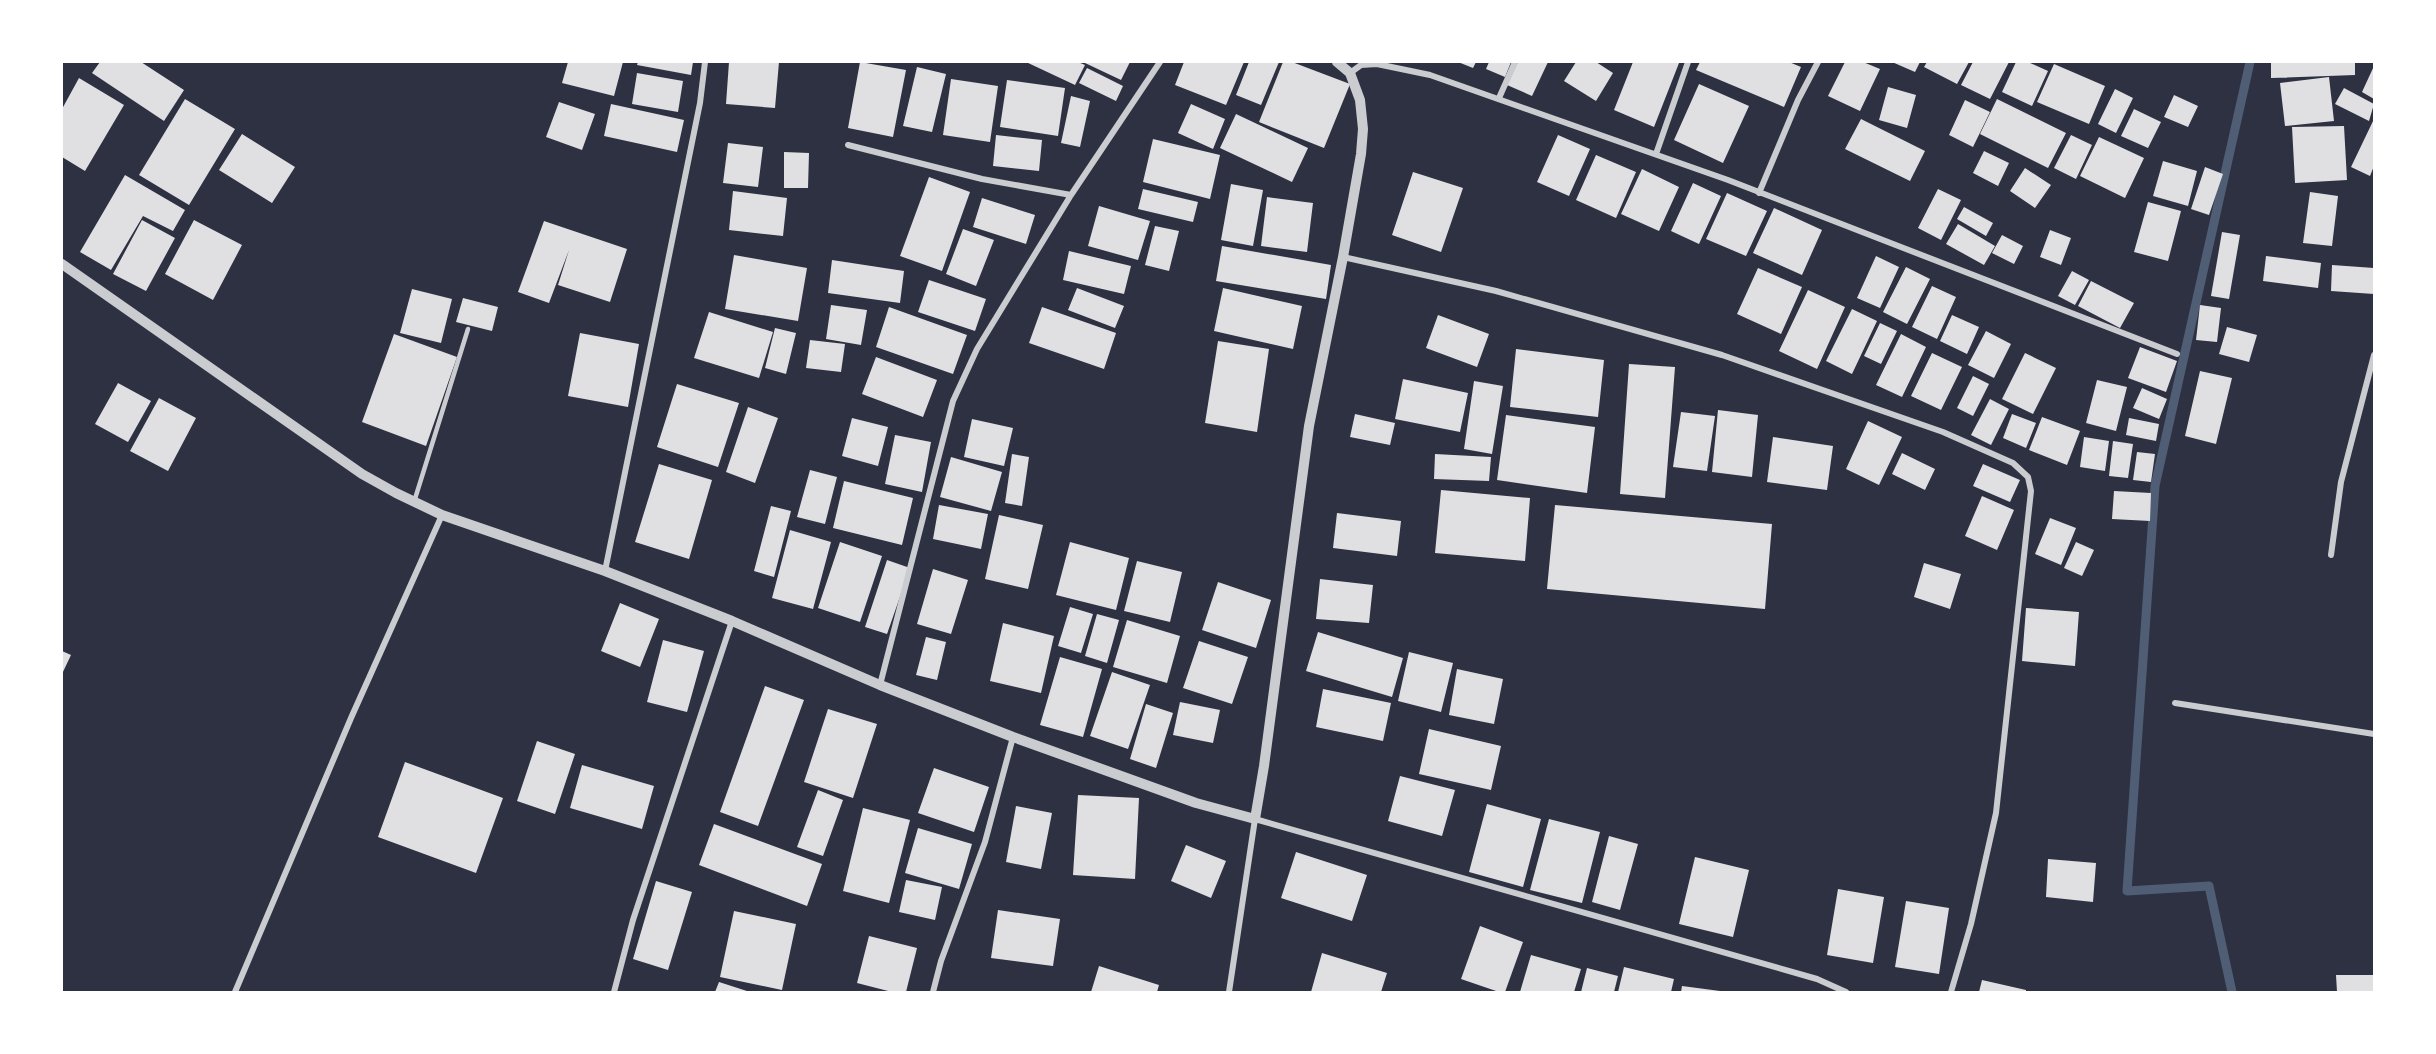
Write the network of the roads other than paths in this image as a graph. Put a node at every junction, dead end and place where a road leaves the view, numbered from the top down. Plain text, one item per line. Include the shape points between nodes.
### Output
1 (705, 62) edge
2 (1160, 62) edge
3 (1337, 62) edge
4 (1515, 62) edge
5 (1688, 62) edge
6 (1818, 62) edge
7 (1350, 73) junction
8 (1499, 98) junction
9 (848, 145) dead end
10 (1656, 154) junction
11 (1759, 193) junction
12 (1071, 195) junction
13 (1343, 257) junction
14 (62, 264) edge
15 (468, 329) dead end
16 (2177, 354) dead end
17 (2374, 355) edge
18 (414, 502) junction
19 (442, 515) junction
20 (2331, 555) dead end
21 (605, 571) junction
22 (732, 621) junction
23 (880, 685) junction
24 (2175, 703) dead end
25 (2374, 734) edge
26 (1013, 737) junction
27 (1255, 819) junction
28 (235, 993) edge
29 (614, 993) edge
30 (933, 993) edge
31 (1229, 993) edge
32 (1846, 993) edge
33 (1951, 993) edge

1 - 21 street via 698,115
2 - 12 street
3 - 7 street
4 - 8 street
5 - 10 street
6 - 11 street
7 - 8 street via 1361,66 1377,64
7 - 13 street via 1360,100 1363,129
8 - 10 street
9 - 12 street via 982,179
10 - 11 street
11 - 16 street
12 - 23 street via 977,349 953,401
13 - 27 street via 1309,426
13 - 33 street via 1507,294 1722,356 1943,432 2013,463 2028,477 2031,491 1996,813
14 - 18 street via 362,474
15 - 18 lane
17 - 20 street via 2341,482
18 - 19 street
19 - 21 street
19 - 28 street
21 - 22 street
22 - 23 street
22 - 29 street via 633,920
23 - 26 street
24 - 25 street
26 - 27 street via 1196,803
26 - 30 street via 985,842
27 - 31 street
27 - 32 street via 1817,979

